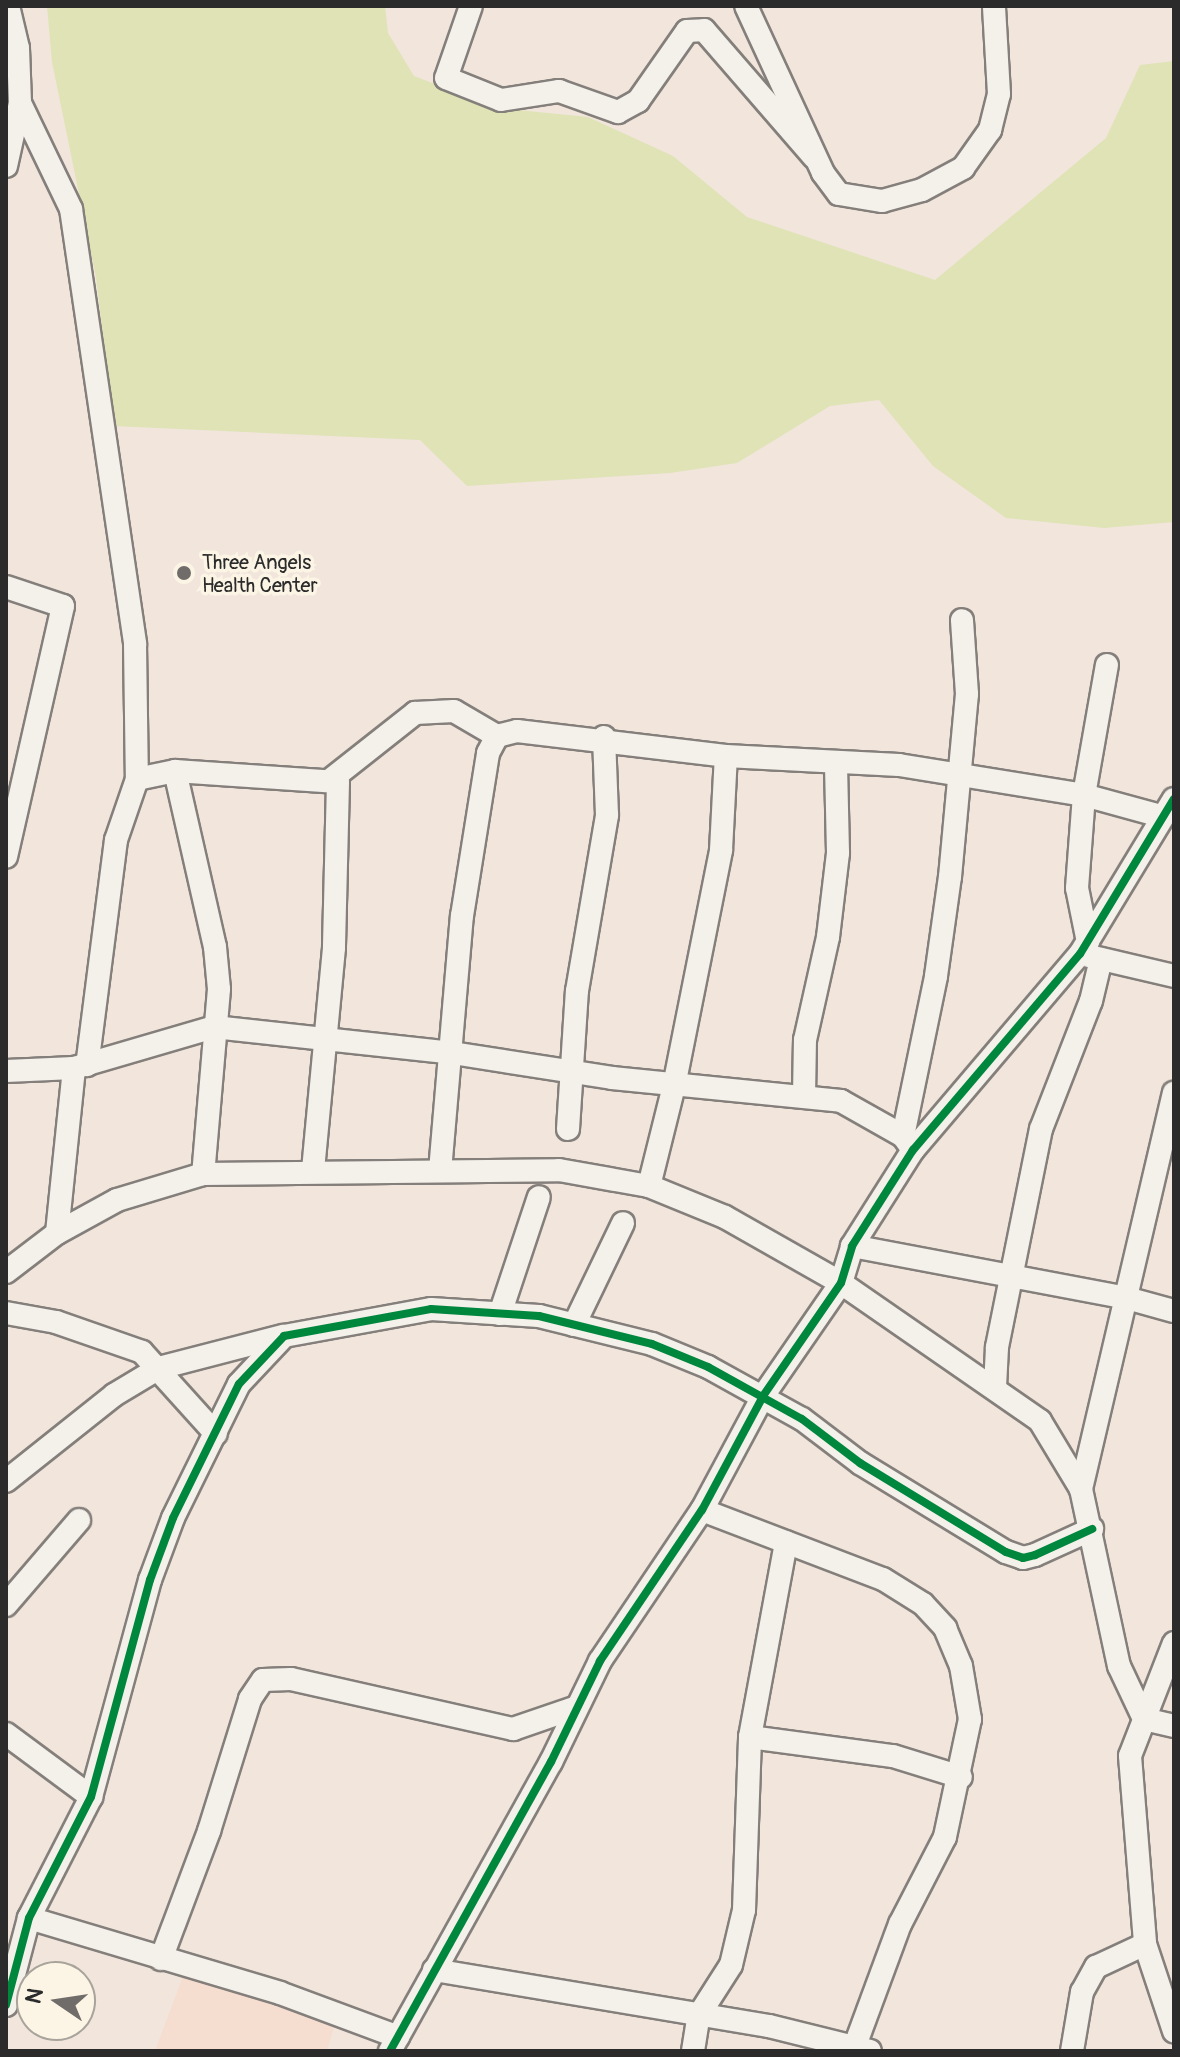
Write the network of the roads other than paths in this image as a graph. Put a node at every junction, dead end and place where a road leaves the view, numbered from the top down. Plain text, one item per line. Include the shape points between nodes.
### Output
1 (8, 6) edge
2 (471, 6) edge
3 (746, 6) edge
4 (994, 6) edge
5 (20, 103) junction
6 (814, 157) junction
7 (6, 166) edge
8 (6, 587) edge
9 (962, 620) dead end
10 (1107, 665) dead end
11 (497, 736) junction
12 (604, 737) junction
13 (726, 756) junction
14 (836, 762) junction
15 (175, 771) junction
16 (961, 772) junction
17 (137, 779) junction
18 (329, 781) junction
19 (1084, 795) junction
20 (1167, 808) edge
21 (6, 857) edge
22 (1089, 952) junction
23 (1174, 976) edge
24 (214, 1027) junction
25 (324, 1042) junction
26 (446, 1052) junction
27 (81, 1066) junction
28 (6, 1071) edge
29 (572, 1072) junction
30 (674, 1086) junction
31 (1174, 1093) edge
32 (804, 1096) junction
33 (568, 1129) dead end
34 (908, 1143) junction
35 (313, 1169) junction
36 (440, 1171) junction
37 (203, 1174) junction
38 (649, 1186) junction
39 (539, 1197) dead end
40 (623, 1223) dead end
41 (57, 1233) junction
42 (852, 1246) junction
43 (6, 1272) edge
44 (1010, 1275) junction
45 (841, 1283) junction
46 (1123, 1297) junction
47 (1174, 1311) edge
48 (6, 1313) edge
49 (500, 1314) junction
50 (574, 1325) junction
51 (284, 1336) junction
52 (159, 1368) junction
53 (995, 1387) junction
54 (763, 1396) junction
55 (216, 1434) junction
56 (6, 1481) edge
57 (1081, 1489) junction
58 (702, 1510) junction
59 (79, 1520) dead end
60 (1092, 1529) junction
61 (786, 1542) junction
62 (6, 1605) edge
63 (1174, 1643) edge
64 (574, 1708) junction
65 (1144, 1719) junction
66 (1174, 1726) edge
67 (6, 1734) edge
68 (750, 1737) junction
69 (961, 1777) junction
70 (91, 1797) junction
71 (29, 1918) junction
72 (1145, 1944) junction
73 (161, 1959) junction
74 (434, 1970) junction
75 (6, 2005) edge
76 (699, 2015) junction
77 (1174, 2031) edge
78 (394, 2044) edge
79 (859, 2049) edge
80 (693, 2051) edge
81 (1072, 2051) edge

1 - 5 street via 18,48
2 - 6 street via 446,78 501,100 559,91 618,112 638,101 687,31 704,30
3 - 6 street
4 - 6 street via 999,94 990,130 963,168 922,190 882,201 855,200 839,194
5 - 7 street
5 - 17 street via 71,209 85,283 100,421 135,644
8 - 21 street via 63,606
9 - 16 street via 967,694
10 - 19 street
11 - 12 street via 517,731
11 - 18 street via 454,711 434,708 415,713
11 - 26 street via 488,753 472,837
12 - 13 street
12 - 29 street via 607,815 577,991
13 - 14 street
13 - 30 street via 721,850
14 - 16 street
14 - 32 street via 838,853 828,937 805,1040
15 - 17 street
15 - 18 street
15 - 24 street via 215,947 219,989
16 - 19 street
16 - 34 street via 936,976
17 - 27 street via 116,840
18 - 25 street via 338,782 334,948
19 - 20 street
19 - 22 street via 1077,888
20 - 22 street
22 - 23 street
22 - 34 street
22 - 44 street via 1091,1001 1041,1129
24 - 25 street
24 - 27 street
24 - 37 street
25 - 26 street
25 - 35 street
26 - 29 street
26 - 36 street
27 - 28 street
27 - 41 street
29 - 30 street
29 - 33 street
30 - 32 street
30 - 38 street
31 - 46 street
32 - 34 street via 841,1101
34 - 42 street
35 - 36 street
35 - 37 street
36 - 38 street via 559,1170
37 - 41 street via 117,1200
38 - 45 street via 725,1217
39 - 49 street
40 - 50 street
41 - 43 street
42 - 44 street
42 - 45 street
44 - 46 street
44 - 53 street
45 - 53 street
45 - 54 street
46 - 47 street
46 - 57 street
48 - 52 street via 100,1336 142,1352
49 - 50 street
49 - 51 street via 403,1311
50 - 54 street via 661,1347
51 - 52 street
51 - 55 street via 239,1384
52 - 55 street
52 - 56 street via 114,1395
53 - 57 street via 1040,1421
54 - 58 street
54 - 60 street via 1006,1552 1023,1558 1035,1555
55 - 70 street via 173,1518 150,1580
57 - 60 street
58 - 61 street
58 - 64 street via 635,1603
59 - 62 street
60 - 65 street via 1119,1666
61 - 68 street
61 - 69 street via 883,1579 923,1604 945,1628 967,1688 970,1719
63 - 65 street
64 - 73 street via 513,1729 291,1679 263,1680 250,1699
64 - 74 street via 551,1762
65 - 66 street
65 - 72 street via 1130,1769
67 - 70 street
68 - 69 street via 883,1754
68 - 76 street via 744,1910 731,1965
69 - 79 street via 945,1837 900,1924
70 - 71 street
71 - 73 street
71 - 75 street
72 - 77 street
72 - 81 street via 1096,1967 1082,1992
73 - 78 street via 280,1993
74 - 76 street
74 - 78 street
76 - 79 street
76 - 80 street

